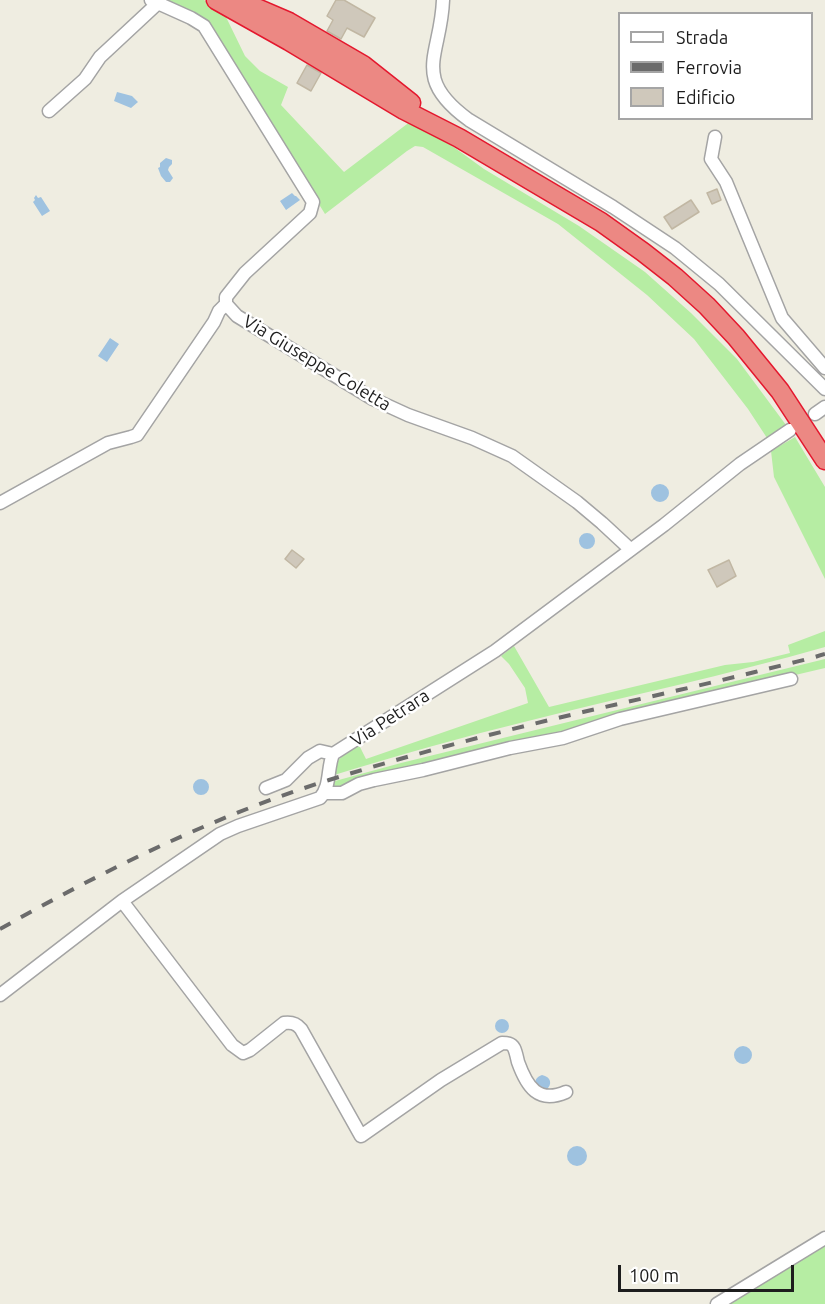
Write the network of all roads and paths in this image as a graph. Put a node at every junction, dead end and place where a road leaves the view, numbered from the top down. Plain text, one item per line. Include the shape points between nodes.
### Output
1 (216, 0) edge
2 (236, 0) edge
3 (443, 0) edge
4 (154, 2) edge
5 (49, 111) dead end
6 (716, 137) dead end
7 (459, 138) junction
8 (226, 304) junction
9 (825, 368) edge
10 (825, 389) edge
11 (790, 430) dead end
12 (825, 460) edge
13 (0, 502) edge
14 (630, 549) junction
15 (791, 679) dead end
16 (333, 754) junction
17 (266, 788) dead end
18 (325, 793) junction
19 (122, 901) junction
20 (0, 995) edge
21 (566, 1092) dead end
22 (825, 1238) edge
23 (717, 1304) edge

1 - 7 highway
2 - 7 highway via 290,22 363,65
3 - 10 street via 432,73 454,109 675,248 719,284
4 - 5 street via 100,57 85,79
4 - 8 street, Via Giuseppe Coletta via 204,27 313,202 310,213 245,273 226,297
6 - 9 street via 711,159 726,182 782,318
7 - 12 highway via 601,222 675,277 762,367
8 - 13 street via 136,435 108,443
8 - 14 street, Via Giuseppe Coletta via 237,316 373,399 512,456 577,502
11 - 14 street, Via Petrara
14 - 16 street, Via Petrara via 495,651
15 - 18 street via 620,719 563,738 374,780 342,793
16 - 17 street via 320,751 286,780
16 - 18 street, Via Petrara
18 - 19 street via 220,834
19 - 20 street
19 - 21 street via 238,1050 250,1050 284,1023 297,1025 361,1136 502,1043 514,1047 535,1093 556,1096
22 - 23 street

